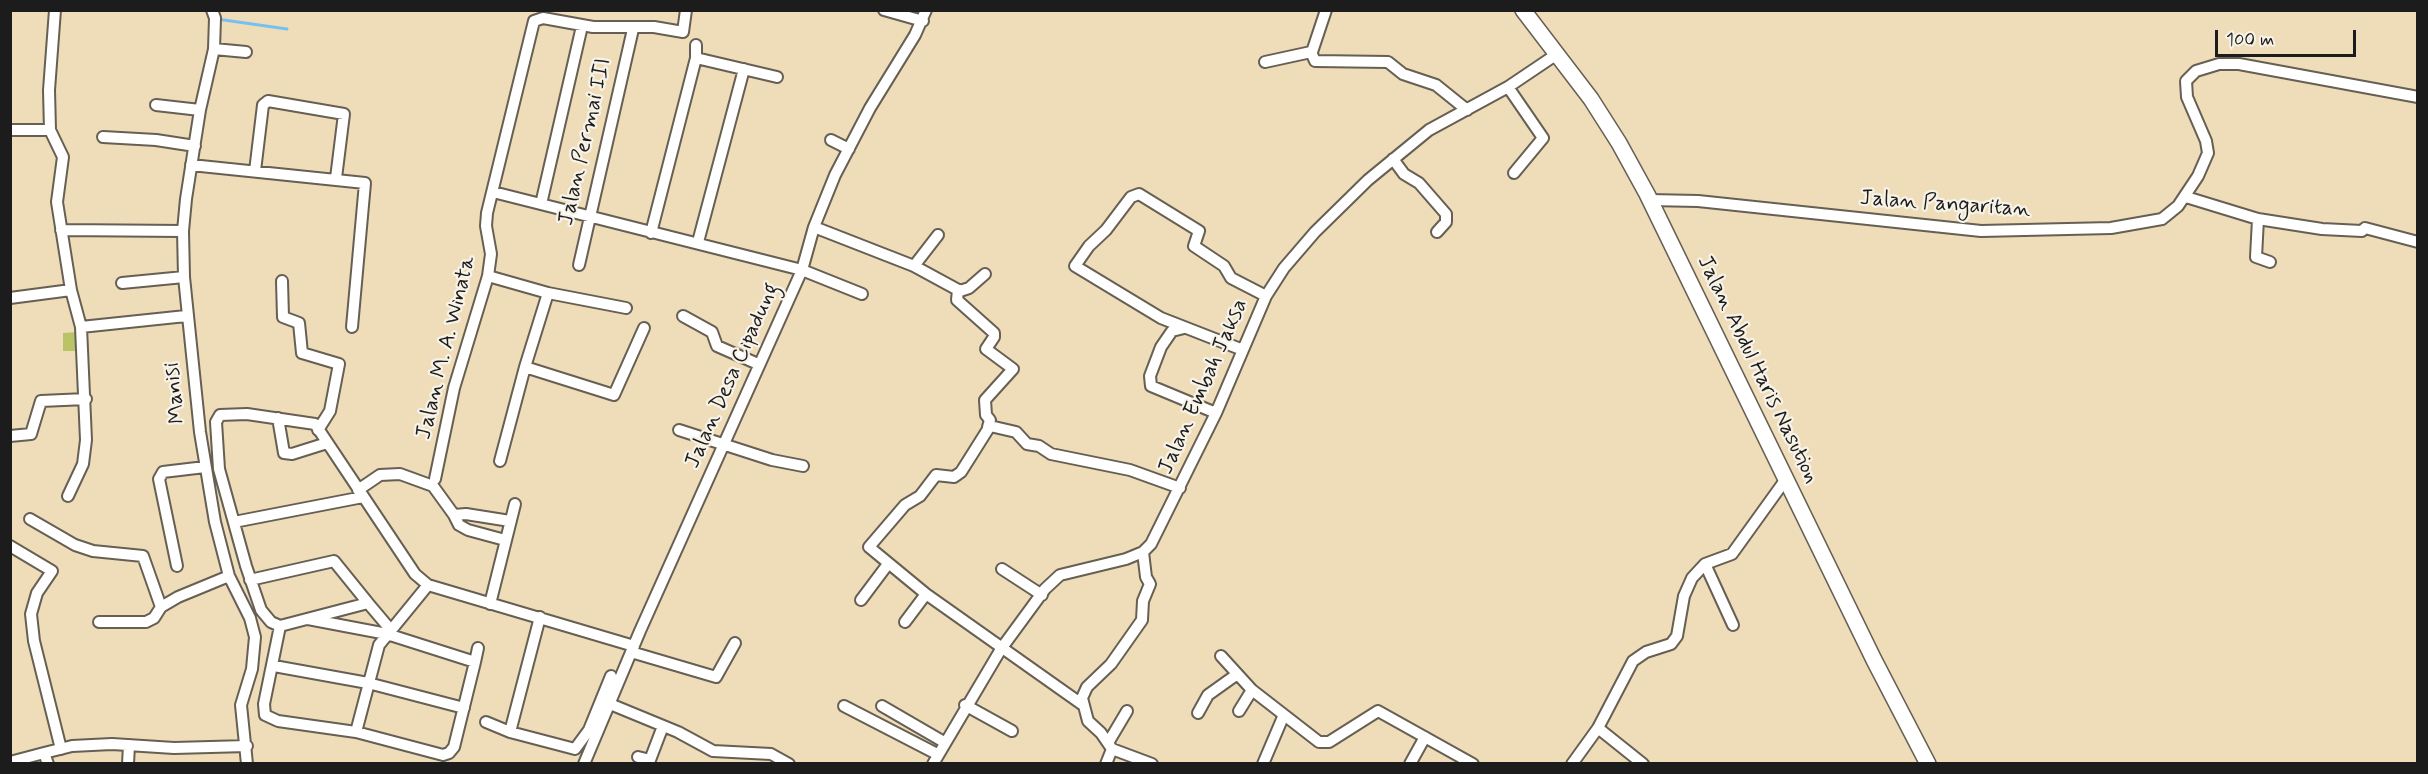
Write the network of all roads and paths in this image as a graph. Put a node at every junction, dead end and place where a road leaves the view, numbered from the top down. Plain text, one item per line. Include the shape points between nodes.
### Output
1 (55, 10) edge
2 (212, 10) edge
3 (686, 10) edge
4 (885, 10) edge
5 (1326, 10) edge
6 (1523, 10) edge
7 (921, 18) edge
8 (582, 26) junction
9 (633, 29) junction
10 (696, 45) dead end
11 (214, 49) junction
12 (246, 52) dead end
13 (1312, 52) junction
14 (1557, 54) junction
15 (696, 58) junction
16 (1265, 62) dead end
17 (744, 69) junction
18 (777, 77) dead end
19 (1508, 87) junction
20 (2418, 97) edge
21 (156, 105) dead end
22 (200, 110) junction
23 (1467, 110) junction
24 (10, 130) edge
25 (50, 130) junction
26 (104, 137) dead end
27 (831, 140) dead end
28 (195, 146) junction
29 (849, 149) junction
30 (1392, 159) junction
31 (191, 165) junction
32 (255, 171) junction
33 (1514, 173) dead end
34 (336, 178) junction
35 (493, 192) junction
36 (1649, 200) junction
37 (2195, 200) junction
38 (541, 204) junction
39 (588, 216) junction
40 (2258, 219) junction
41 (814, 227) junction
42 (61, 230) junction
43 (183, 231) junction
44 (1437, 232) dead end
45 (651, 233) junction
46 (938, 235) dead end
47 (698, 242) junction
48 (2418, 242) edge
49 (2271, 262) dead end
50 (579, 265) dead end
51 (914, 266) junction
52 (802, 270) junction
53 (985, 274) dead end
54 (489, 276) junction
55 (184, 277) junction
56 (282, 281) dead end
57 (122, 283) dead end
58 (71, 290) junction
59 (958, 290) junction
60 (548, 293) junction
61 (862, 294) dead end
62 (1266, 296) junction
63 (10, 298) edge
64 (626, 308) dead end
65 (186, 316) junction
66 (683, 316) dead end
67 (81, 327) junction
68 (352, 327) dead end
69 (1185, 327) junction
70 (644, 328) dead end
71 (1243, 350) junction
72 (758, 364) junction
73 (525, 367) junction
74 (86, 399) junction
75 (1216, 413) junction
76 (278, 418) junction
77 (988, 427) junction
78 (318, 430) junction
79 (679, 430) dead end
80 (10, 436) edge
81 (327, 443) junction
82 (724, 444) junction
83 (500, 461) dead end
84 (803, 466) dead end
85 (206, 467) junction
86 (435, 479) dead end
87 (1786, 479) junction
88 (1180, 488) junction
89 (360, 493) junction
90 (69, 496) dead end
91 (515, 504) dead end
92 (454, 515) junction
93 (30, 519) dead end
94 (510, 521) junction
95 (234, 522) junction
96 (505, 540) junction
97 (10, 546) edge
98 (1143, 552) junction
99 (888, 564) junction
100 (1705, 564) junction
101 (177, 566) dead end
102 (1002, 568) dead end
103 (229, 576) junction
104 (250, 580) junction
105 (428, 585) junction
106 (926, 594) junction
107 (1042, 595) junction
108 (861, 600) dead end
109 (368, 603) junction
110 (490, 604) junction
111 (161, 607) junction
112 (540, 618) junction
113 (308, 619) junction
114 (99, 622) dead end
115 (904, 622) dead end
116 (1733, 625) dead end
117 (280, 626) junction
118 (389, 631) junction
119 (735, 644) dead end
120 (478, 648) dead end
121 (632, 649) junction
122 (1001, 649) junction
123 (1221, 656) dead end
124 (475, 662) junction
125 (274, 666) junction
126 (1236, 675) junction
127 (611, 676) dead end
128 (368, 683) junction
129 (1252, 690) junction
130 (610, 705) junction
131 (965, 705) junction
132 (1083, 705) junction
133 (844, 706) dead end
134 (882, 706) dead end
135 (464, 708) junction
136 (1127, 711) dead end
137 (1239, 711) dead end
138 (1198, 713) dead end
139 (1284, 717) junction
140 (486, 722) dead end
141 (663, 726) junction
142 (1598, 728) junction
143 (1012, 731) dead end
144 (356, 732) junction
145 (510, 732) junction
146 (1425, 737) junction
147 (944, 742) junction
148 (129, 746) junction
149 (247, 746) junction
150 (1110, 746) junction
151 (61, 749) junction
152 (760, 753) junction
153 (638, 757) dead end
154 (46, 758) edge
155 (935, 759) edge
156 (10, 762) edge
157 (1150, 763) edge
158 (128, 764) edge
159 (247, 764) edge
160 (584, 764) edge
161 (755, 764) edge
162 (789, 764) edge
163 (1106, 764) edge
164 (1263, 764) edge
165 (1410, 764) edge
166 (1473, 764) edge
167 (1572, 764) edge
168 (1643, 764) edge
169 (1928, 764) edge

1 - 25 street
2 - 11 street, Manisi
3 - 9 street via 683,32 654,27
4 - 7 street
5 - 13 street
6 - 14 highway, Jalan Abdul Haris Nasution
7 - 29 street, Jalan Desa Cipadung
8 - 9 street
8 - 35 street, Jalan M. A. Winata via 543,18 534,21
8 - 38 street
9 - 39 street, Jalan Permai III
10 - 15 street
11 - 12 street
11 - 22 street, Manisi
13 - 16 street
13 - 23 street via 1316,61 1394,64 1403,74 1436,85
14 - 19 street, Jalan Embah Jaksa
14 - 36 highway, Jalan Abdul Haris Nasution via 1619,143
15 - 17 street
15 - 45 street
17 - 18 street
17 - 47 street
19 - 23 street, Jalan Embah Jaksa
19 - 33 street via 1542,135
20 - 37 street, Jalan Pangaritan via 2239,64 2219,64 2196,71 2186,81 2187,97 2208,153
21 - 22 street
22 - 28 street, Manisi
23 - 30 street, Jalan Embah Jaksa via 1429,130
24 - 25 street
25 - 42 street via 63,157 57,194
26 - 28 street
27 - 29 street
28 - 31 street, Manisi
29 - 41 street, Jalan Desa Cipadung
30 - 44 street via 1446,214 1446,222
30 - 62 street, Jalan Embah Jaksa via 1334,211 1284,268
31 - 32 street
31 - 43 street, Manisi
32 - 34 street
32 - 34 street via 263,105 268,101 344,114
34 - 68 street via 361,181 366,187
35 - 38 street
35 - 54 street, Jalan M. A. Winata via 486,226 491,252
36 - 37 street, Jalan Pangaritan via 1698,201 1981,231 2111,228 2157,222
36 - 87 highway, Jalan Abdul Haris Nasution
37 - 40 street
38 - 39 street
39 - 45 street
39 - 50 street, Jalan Permai III
40 - 48 street via 2322,229 2365,228
40 - 49 street via 2256,257
41 - 51 street
41 - 52 street, Jalan Desa Cipadung
42 - 43 street
42 - 58 street
43 - 55 street, Manisi
45 - 47 street
46 - 51 street
47 - 52 street
51 - 59 street
52 - 61 street
52 - 72 street, Jalan Desa Cipadung
53 - 59 street via 969,288
54 - 60 street
54 - 86 street, Jalan M. A. Winata via 454,388
55 - 57 street
55 - 65 street, Manisi
56 - 78 street via 283,317 299,323 302,353 339,364 330,411
58 - 63 street
58 - 67 street
59 - 77 street via 957,300 995,335 986,349 1013,368 985,400
60 - 64 street
60 - 73 street
62 - 69 street via 1232,278 1224,266 1194,246 1200,232 1142,195 1136,195 1075,266 1161,318
62 - 71 street, Jalan Embah Jaksa
65 - 67 street
65 - 85 street, Manisi
66 - 72 street via 712,332 717,346
67 - 74 street
69 - 71 street
69 - 75 street via 1172,331 1161,347 1150,383 1171,396
70 - 73 street via 614,395
71 - 75 street, Jalan Embah Jaksa
72 - 82 street, Jalan Desa Cipadung
73 - 83 street
74 - 80 street via 41,401 31,434
74 - 90 street via 82,464
75 - 88 street, Jalan Embah Jaksa
76 - 78 street via 312,422
76 - 81 street via 284,453
76 - 95 street via 224,414 217,419 219,468
77 - 88 street via 1016,432 1027,444 1051,454 1130,470
77 - 99 street via 961,472 954,477 936,475 921,496 905,505 869,547
78 - 81 street
79 - 82 street
81 - 89 street
82 - 84 street
82 - 121 street, Jalan Desa Cipadung
85 - 101 street via 163,472 159,479
85 - 103 street, Manisi
87 - 100 street via 1732,554
87 - 169 highway, Jalan Abdul Haris Nasution
88 - 98 street, Jalan Embah Jaksa
89 - 92 street via 380,475 400,474 434,486
89 - 95 street
89 - 105 street via 418,578
91 - 94 street
92 - 94 street
92 - 96 street via 459,525 468,530
93 - 111 street via 93,551 143,556
94 - 96 street
95 - 104 street
96 - 110 street
97 - 151 street via 52,571 37,593 31,614
98 - 107 street via 1060,575
98 - 132 street via 1150,584 1143,601 1142,620 1111,664 1087,687
99 - 106 street
99 - 108 street
100 - 116 street
100 - 142 street via 1688,587 1677,636 1671,644 1633,661
102 - 107 street
103 - 111 street
103 - 149 street, Manisi via 255,637 252,669 241,705
104 - 109 street via 335,561
104 - 117 street via 261,610
105 - 110 street
105 - 118 street
106 - 115 street
106 - 122 street
107 - 122 street
109 - 113 street
109 - 118 street
110 - 112 street
111 - 114 street via 154,618 142,624
112 - 121 street
112 - 145 street
113 - 117 street
113 - 118 street
117 - 125 street
118 - 124 street
118 - 128 street via 379,645
119 - 121 street via 716,677
120 - 124 street
121 - 130 street, Jalan Desa Cipadung
122 - 131 street
122 - 132 street
123 - 126 street
124 - 135 street
125 - 128 street
125 - 144 street via 264,716
126 - 129 street
126 - 138 street via 1208,695
127 - 145 street via 578,747 570,749
128 - 135 street
128 - 144 street
129 - 137 street
129 - 139 street
130 - 141 street
130 - 160 street, Jalan Desa Cipadung
131 - 143 street
131 - 147 street
132 - 150 street via 1088,721
133 - 155 street
134 - 147 street
135 - 144 street via 454,747 447,755
136 - 150 street
139 - 146 street via 1322,743 1378,711
139 - 164 street
140 - 145 street
141 - 152 street via 716,752
141 - 153 street via 650,760
142 - 167 street
142 - 168 street
146 - 165 street
146 - 166 street
147 - 155 street
148 - 149 street
148 - 151 street
148 - 158 street
149 - 159 street, Manisi
150 - 157 street
150 - 163 street
151 - 154 street
152 - 161 street
152 - 162 street
154 - 156 street

